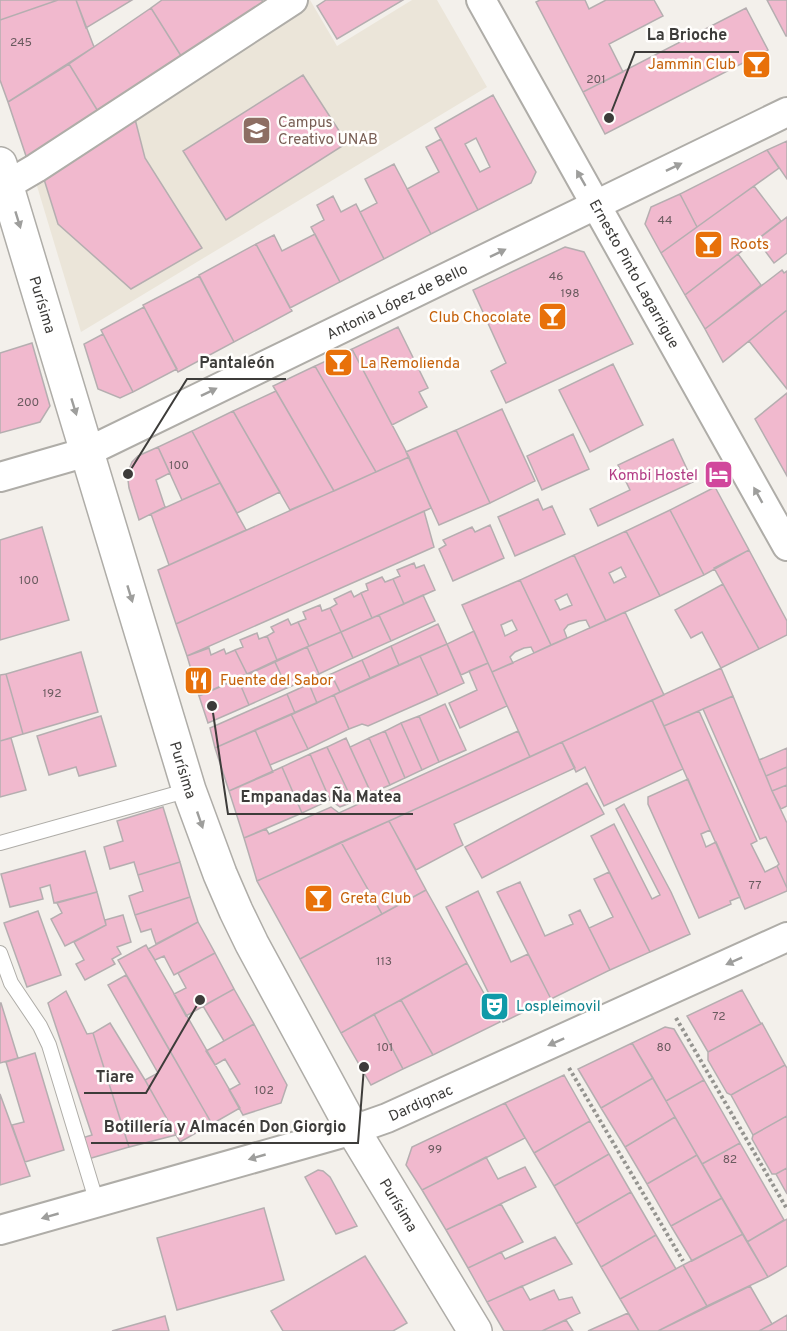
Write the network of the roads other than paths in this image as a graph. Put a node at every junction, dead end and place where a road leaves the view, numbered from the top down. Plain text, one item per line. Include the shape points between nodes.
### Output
1 (293, 0) edge
2 (481, 0) edge
3 (787, 112) edge
4 (4, 175) edge
5 (596, 205) junction
6 (87, 452) junction
7 (0, 477) edge
8 (787, 546) edge
9 (189, 790) junction
10 (0, 843) edge
11 (787, 937) edge
12 (0, 953) edge
13 (353, 1130) junction
14 (97, 1203) junction
15 (0, 1230) edge
16 (475, 1331) edge

1 - 4 street via 36,168
5 -> 2 street, Ernesto Pinto Lagarrigue
5 -> 3 street, Antonia López de Bello
4 -> 6 main road, Purísima
6 -> 5 street, Antonia López de Bello
8 -> 5 street, Ernesto Pinto Lagarrigue
6 - 7 street, Antonia López de Bello
6 -> 9 main road, Purísima
9 - 10 lane
9 -> 13 main road, Purísima via 236,911
11 -> 13 street, Dardignac via 411,1108
12 - 14 lane via 11,983 49,1045
13 -> 14 street, Dardignac
13 - 16 main road, Purísima
14 -> 15 street, Dardignac

